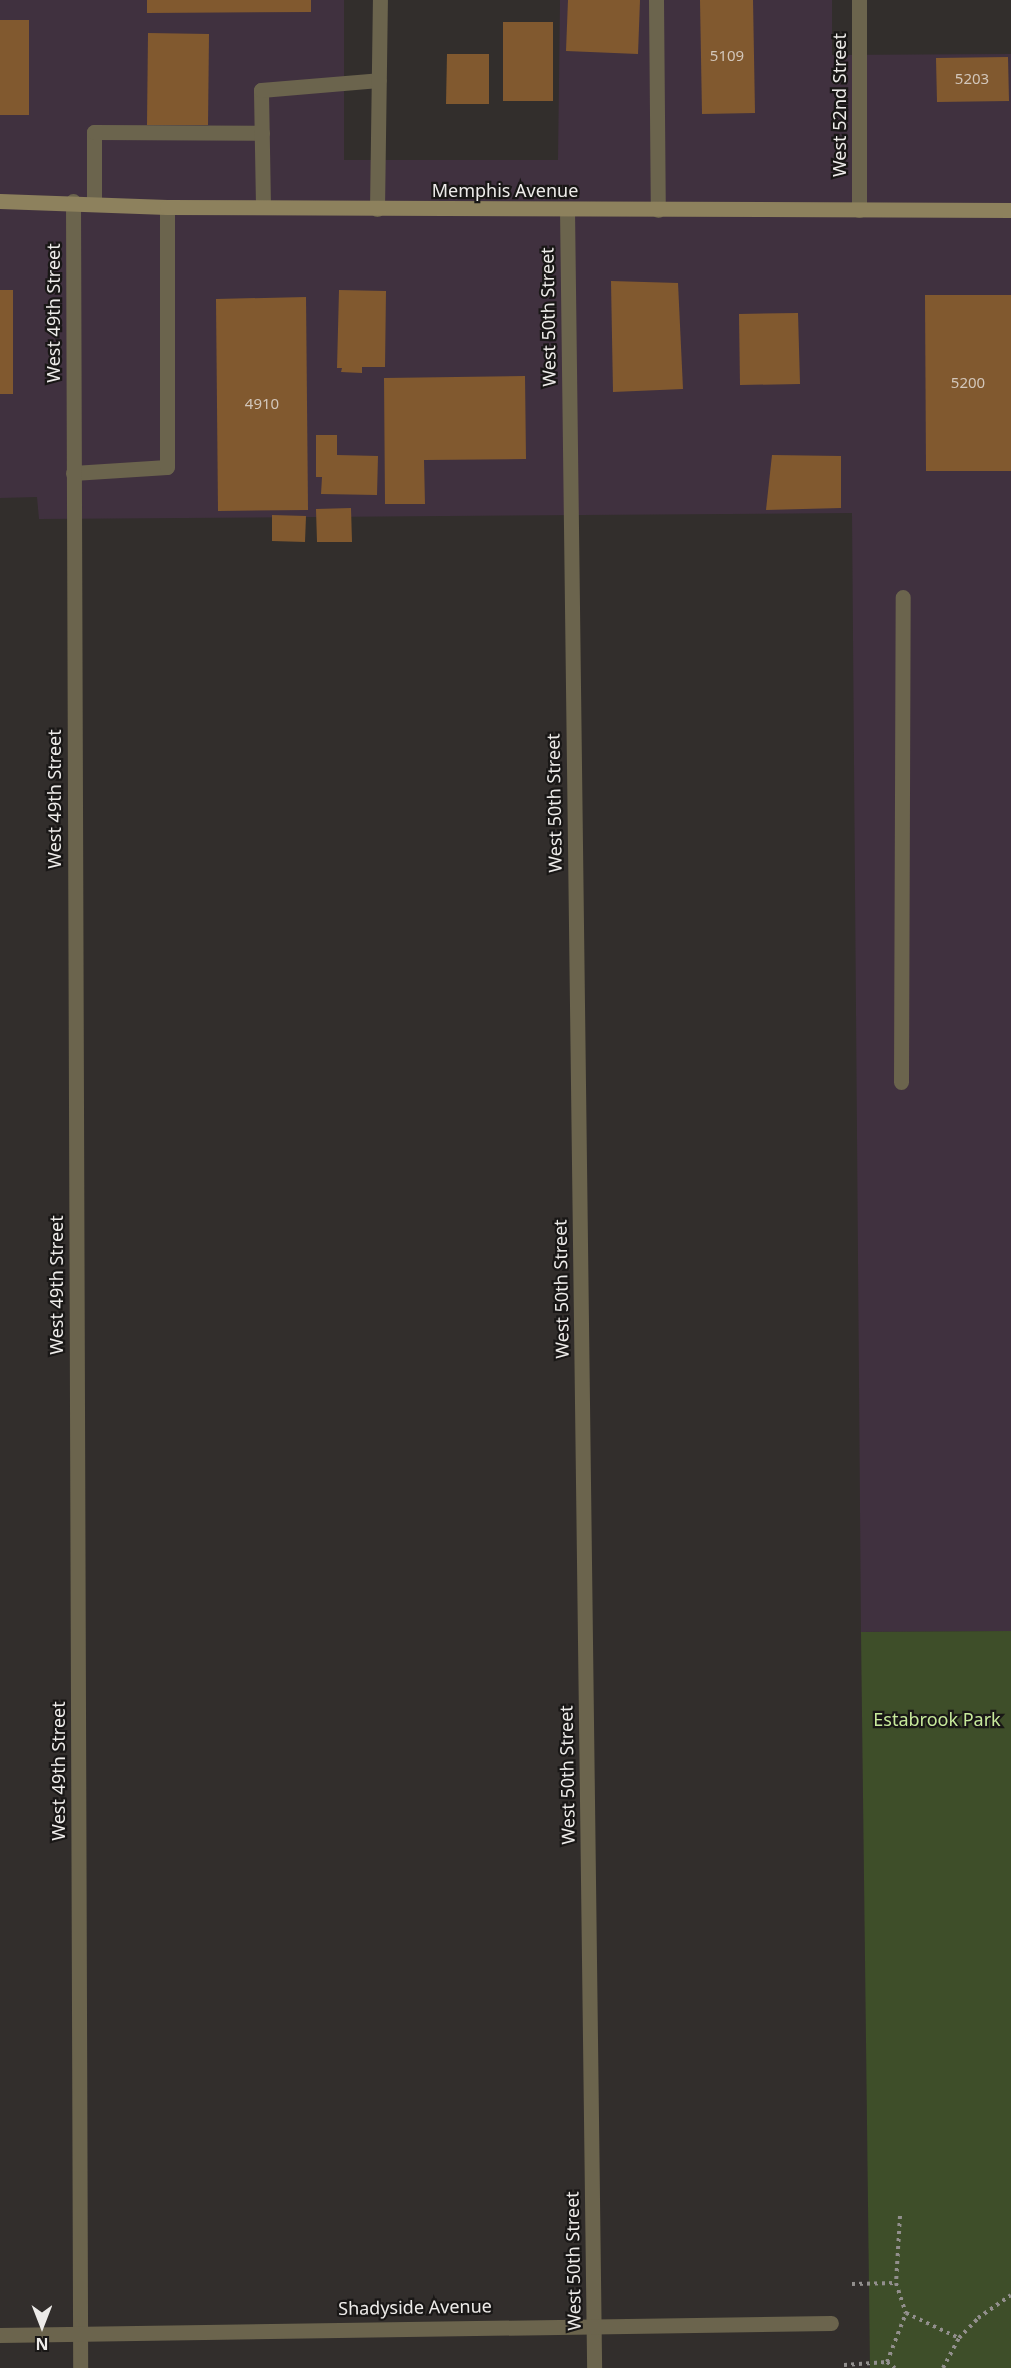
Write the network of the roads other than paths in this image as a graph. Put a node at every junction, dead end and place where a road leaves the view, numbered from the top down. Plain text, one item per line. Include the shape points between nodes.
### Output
1 (380, 0) edge
2 (656, 0) edge
3 (858, 0) edge
4 (379, 80) junction
5 (262, 133) junction
6 (0, 201) edge
7 (73, 201) junction
8 (94, 202) junction
9 (263, 206) junction
10 (167, 207) junction
11 (378, 209) junction
12 (567, 209) junction
13 (658, 210) junction
14 (859, 210) junction
15 (1011, 210) edge
16 (73, 473) junction
17 (903, 597) dead end
18 (901, 1082) dead end
19 (831, 2323) dead end
20 (593, 2324) junction
21 (80, 2334) junction
22 (0, 2335) edge
23 (80, 2368) edge
24 (594, 2368) edge

1 - 4 street
2 - 13 street
3 - 14 street, West 52nd Street
4 - 5 street via 261,90
4 - 11 street
5 - 8 street via 94,132
5 - 9 street
6 - 7 main road, Memphis Avenue
7 - 8 main road, Memphis Avenue
7 - 16 street, West 49th Street
8 - 10 main road, Memphis Avenue
9 - 10 main road, Memphis Avenue
9 - 11 main road, Memphis Avenue
10 - 16 street via 167,467
11 - 12 main road, Memphis Avenue
12 - 13 main road, Memphis Avenue
12 - 20 street, West 50th Street
13 - 14 main road, Memphis Avenue
14 - 15 main road, Memphis Avenue
16 - 21 street, West 49th Street
17 - 18 street
19 - 20 street, Shadyside Avenue
20 - 21 street, Shadyside Avenue
20 - 24 street, West 50th Street
21 - 22 street, Shadyside Avenue
21 - 23 street, West 49th Street

